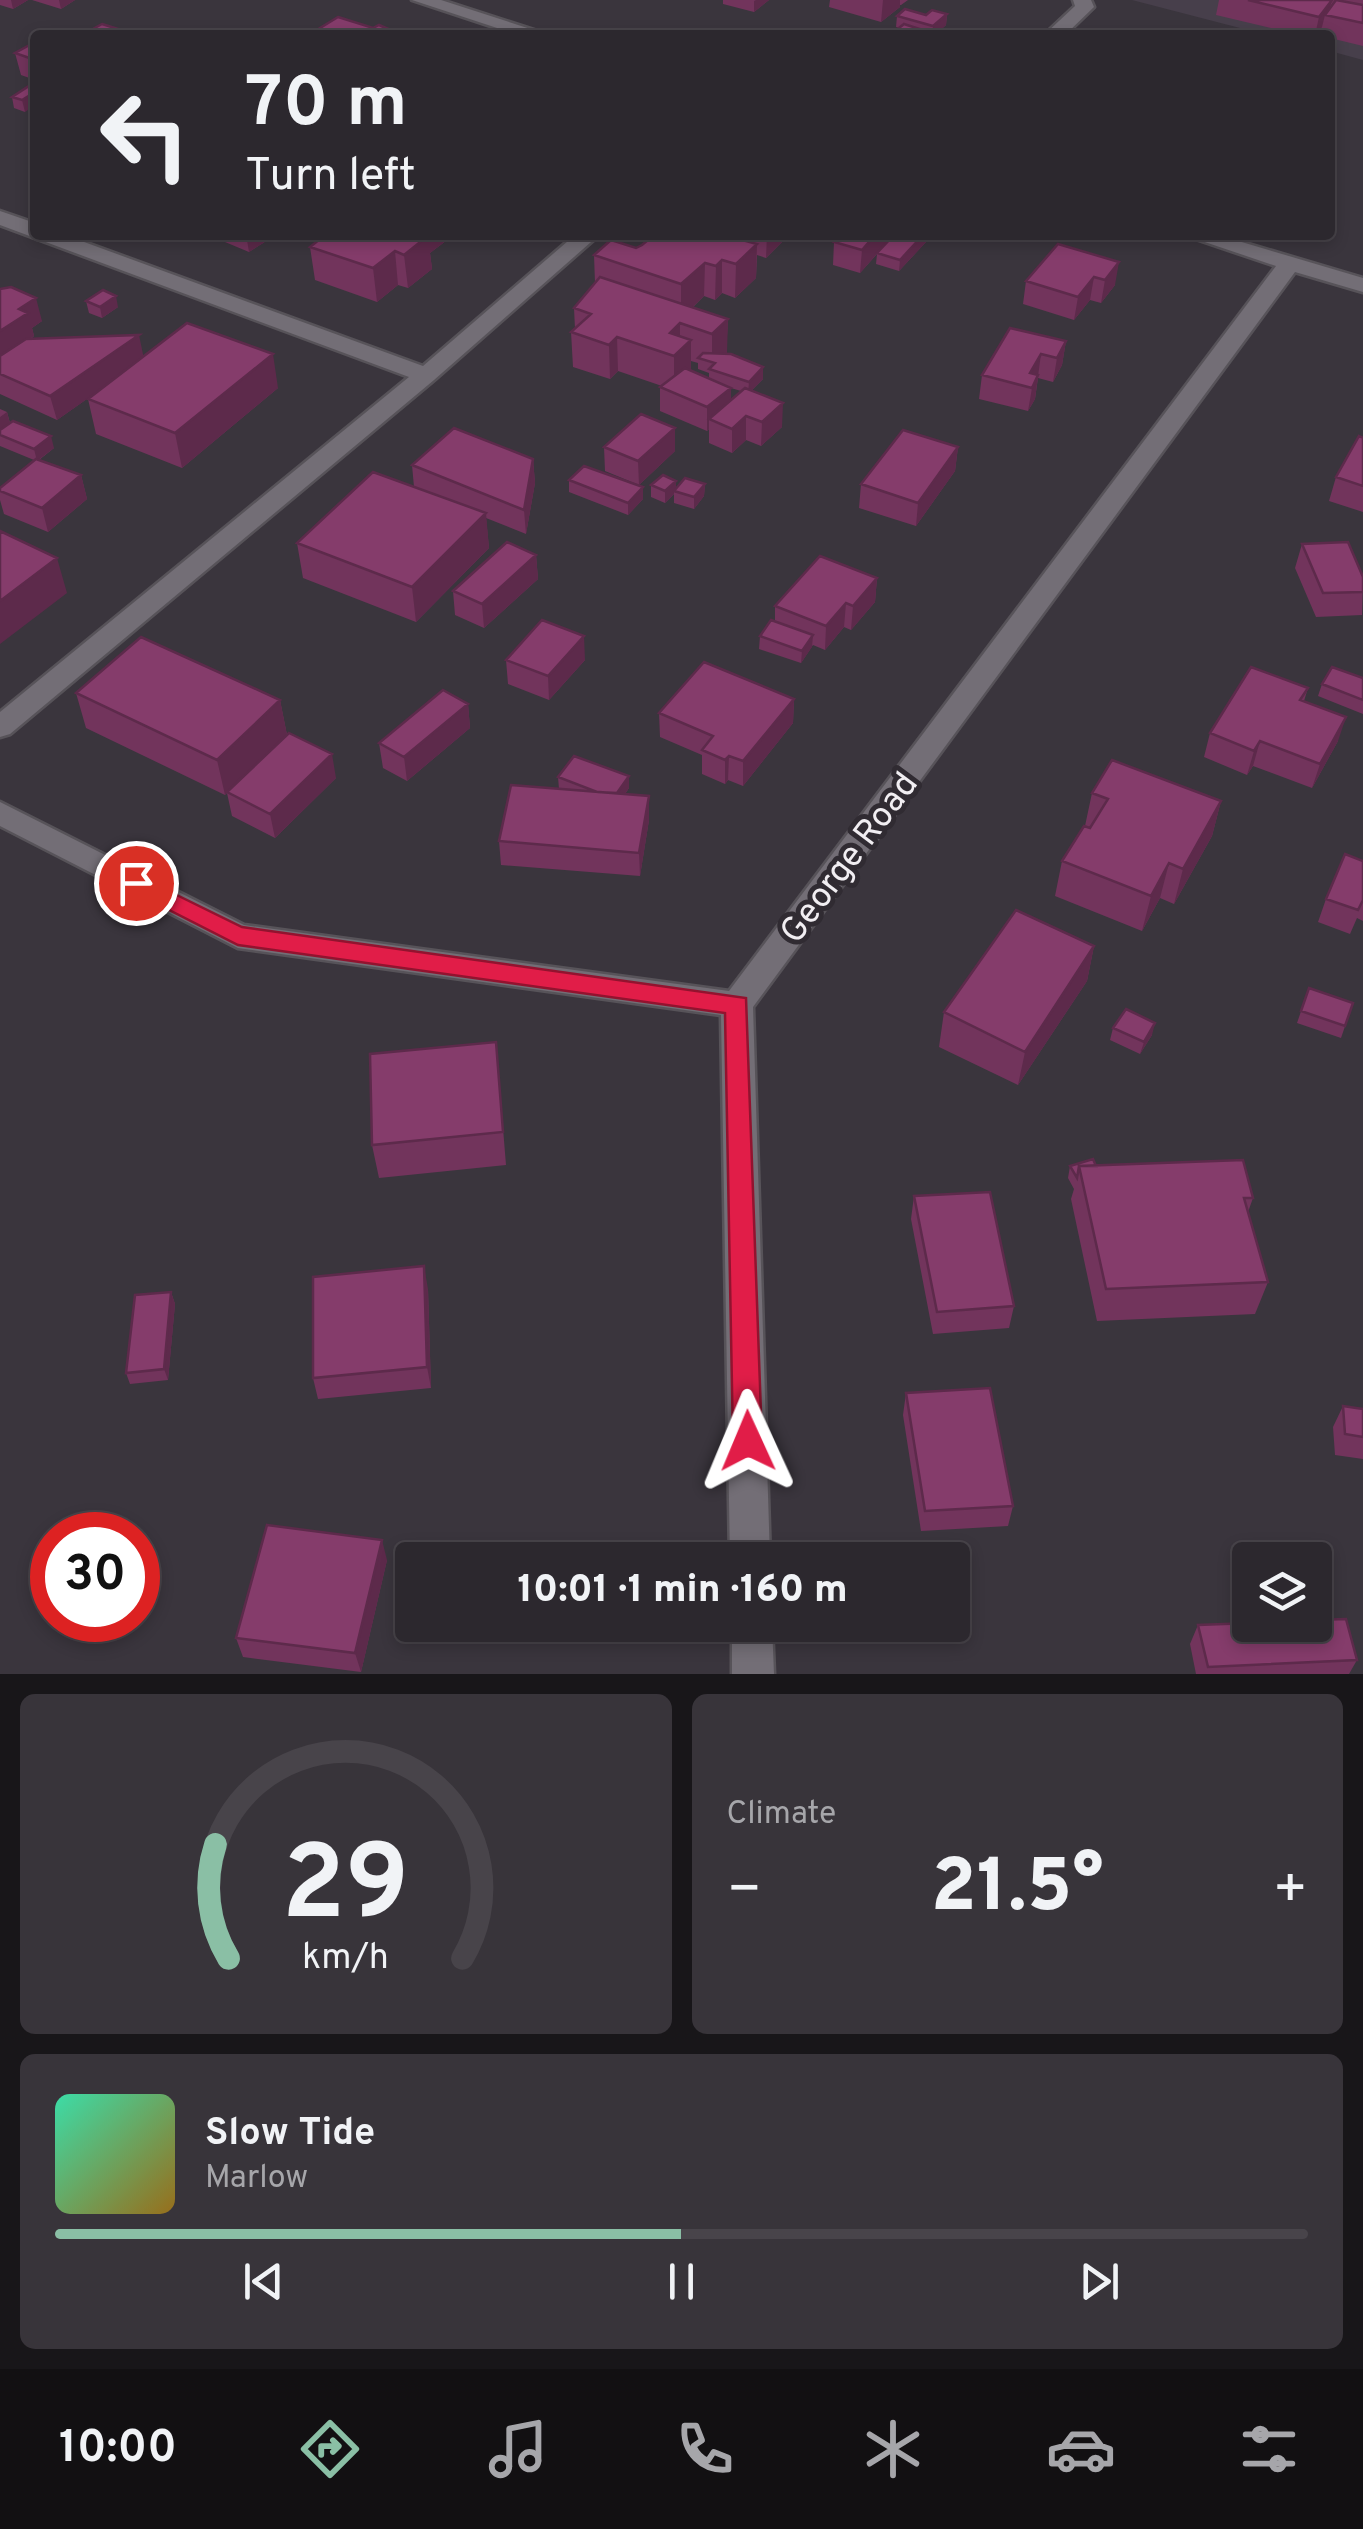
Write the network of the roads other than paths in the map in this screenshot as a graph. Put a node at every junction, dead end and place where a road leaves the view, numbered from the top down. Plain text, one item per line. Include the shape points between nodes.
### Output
1 (421, 0) edge
2 (1082, 0) edge
3 (522, 30) edge
4 (1060, 30) edge
5 (0, 218) edge
6 (30, 229) edge
7 (59, 240) edge
8 (582, 240) edge
9 (1211, 240) edge
10 (1289, 264) junction
11 (1363, 285) edge
12 (426, 376) junction
13 (0, 726) edge
14 (0, 813) edge
15 (738, 1005) junction
16 (750, 1542) edge
17 (752, 1642) edge
18 (753, 1674) edge

1 - 3 street
2 - 4 street via 1085,8
5 - 6 street
7 - 12 street
8 - 12 street
9 - 10 street
10 - 11 street
10 - 15 street, George Road
12 - 13 street
14 - 15 street via 238,936
15 - 16 street
17 - 18 street

